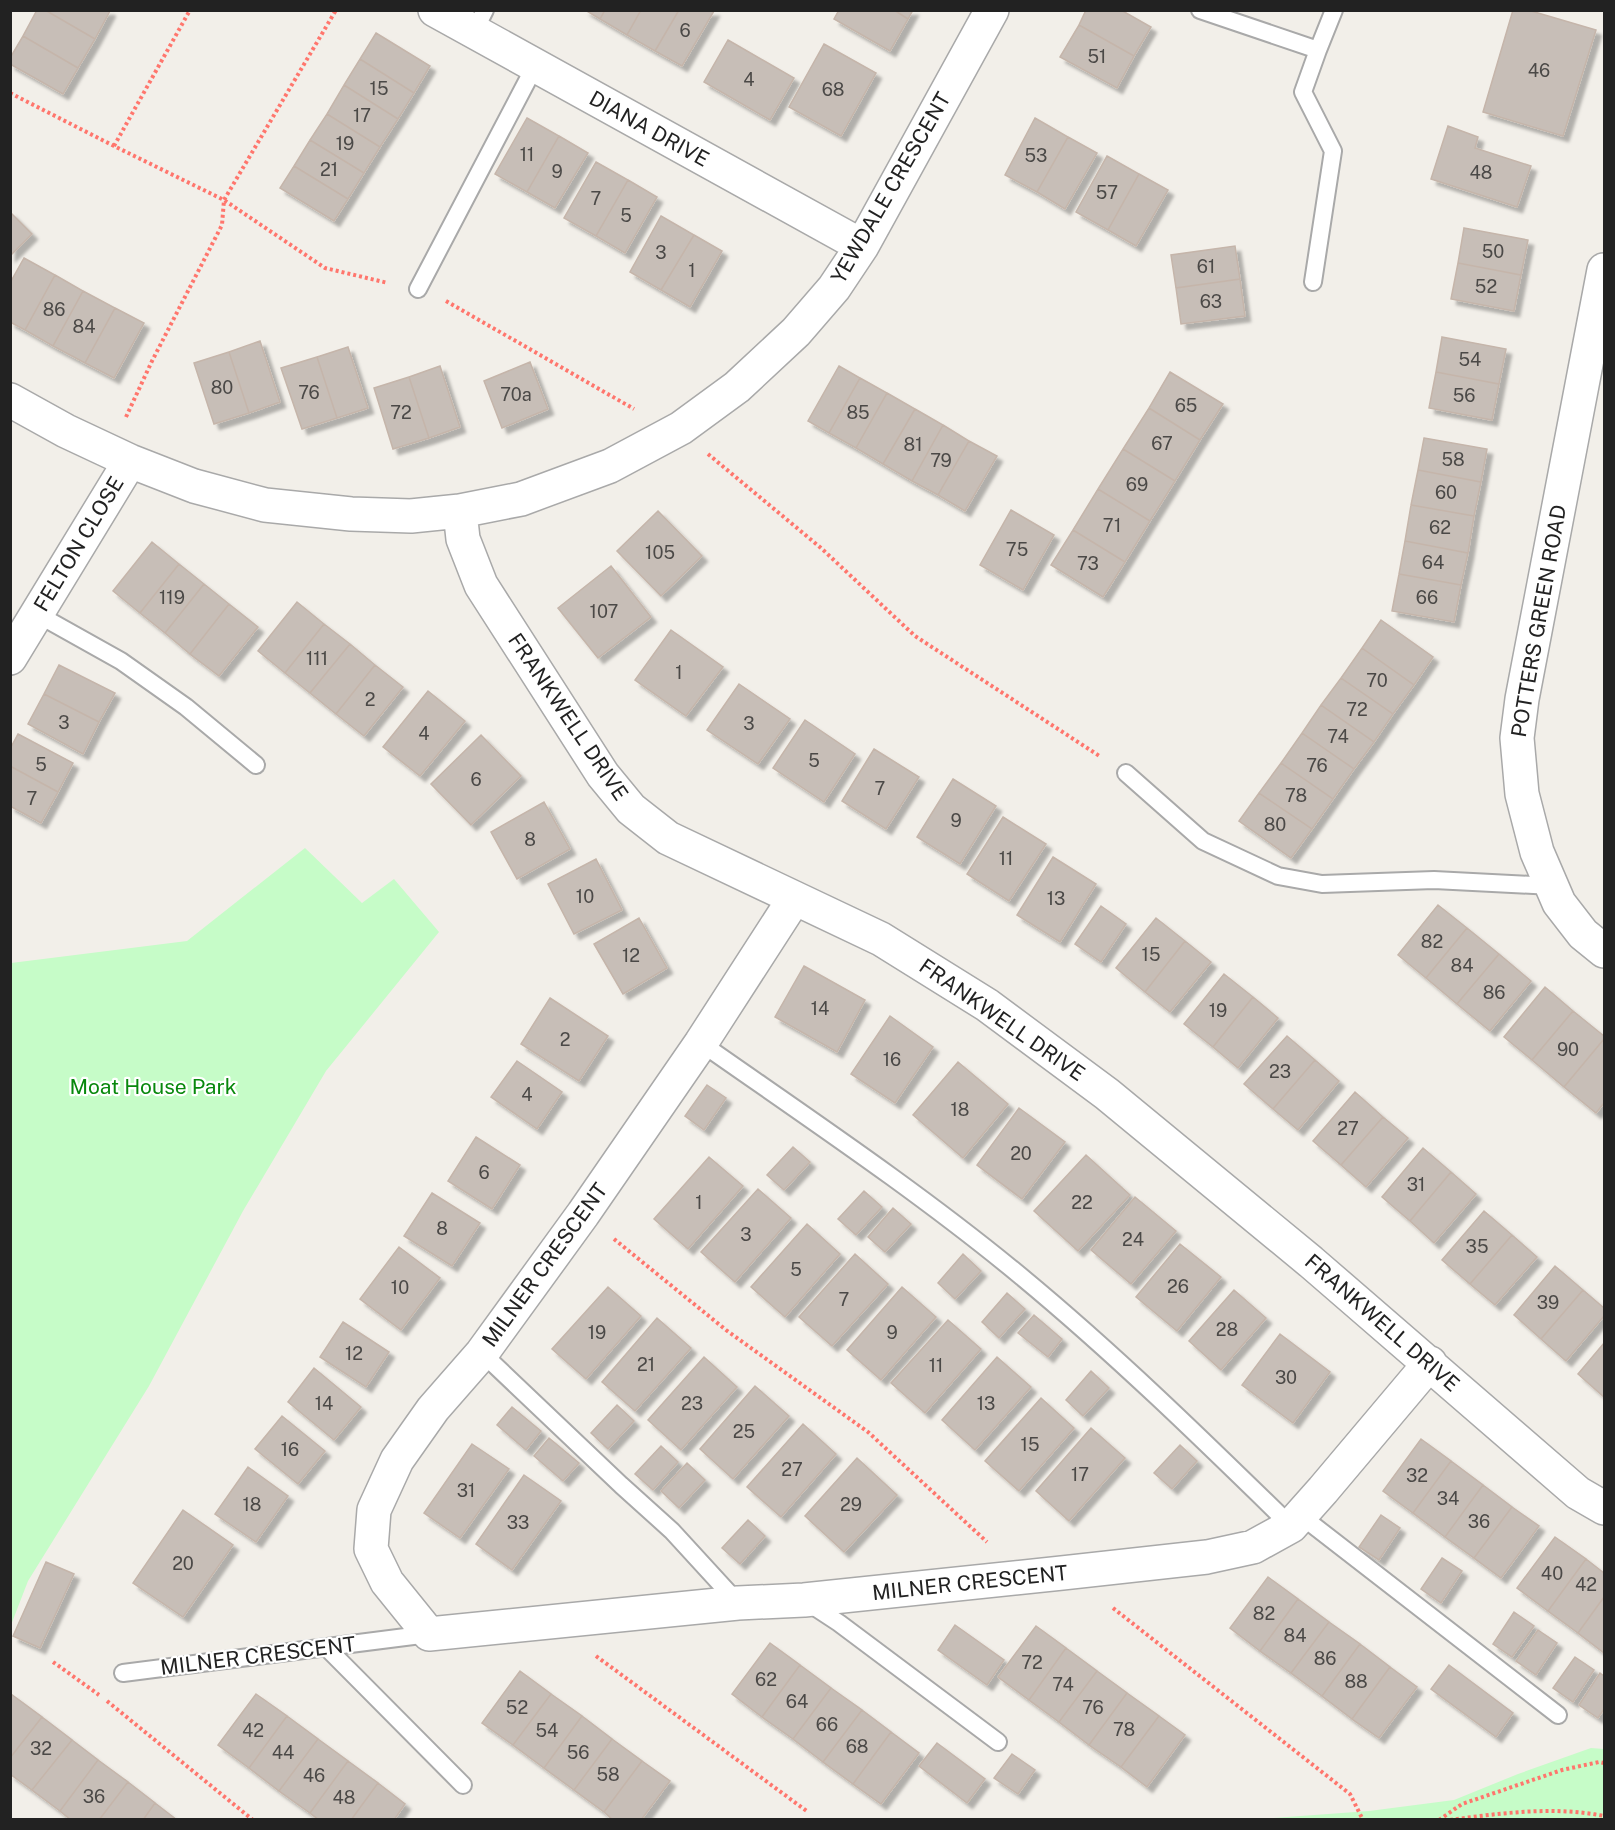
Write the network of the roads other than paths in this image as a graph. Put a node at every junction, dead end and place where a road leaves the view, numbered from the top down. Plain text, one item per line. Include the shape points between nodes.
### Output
1 (435, 10) edge
2 (992, 10) edge
3 (1200, 10) edge
4 (1334, 10) edge
5 (480, 21) edge
6 (1317, 50) junction
7 (535, 66) junction
8 (862, 246) junction
9 (1605, 270) edge
10 (1312, 282) dead end
11 (418, 289) road end
12 (10, 400) edge
13 (130, 461) junction
14 (460, 511) junction
15 (20, 634) edge
16 (256, 765) dead end
17 (1126, 773) road end
18 (1552, 885) junction
19 (794, 899) junction
20 (1605, 951) edge
21 (701, 1043) junction
22 (482, 1353) junction
23 (1430, 1363) junction
24 (1605, 1508) edge
25 (1296, 1520) junction
26 (804, 1600) junction
27 (738, 1603) junction
28 (429, 1634) junction
29 (326, 1647) junction
30 (123, 1673) road end
31 (1558, 1715) dead end
32 (998, 1742) dead end
33 (463, 1785) dead end

1 - 5 street, DIANA DRIVE
2 - 8 street, YEWDALE CRESCENT
3 - 6 lane
4 - 6 lane
5 - 7 street, DIANA DRIVE
6 - 10 lane via 1303,92 1333,151
7 - 8 street, DIANA DRIVE
7 - 11 lane
8 - 14 street, YEWDALE CRESCENT via 834,288 796,332 737,387 681,428 610,466 521,499
9 - 18 street, POTTERS GREEN ROAD via 1517,738 1522,794
12 - 13 street, YEWDALE CRESCENT
13 - 14 street, YEWDALE CRESCENT via 194,486 265,505 411,516
13 - 15 street, FELTON CLOSE
14 - 19 street, FRANKWELL DRIVE via 463,539 481,585 603,775 631,809 668,838
15 - 16 lane via 121,661 186,707
17 - 18 lane via 1203,841 1278,876 1322,884 1434,880
18 - 20 street, POTTERS GREEN ROAD via 1559,903 1583,934
19 - 21 street, MILNER CRESCENT
19 - 23 street, FRANKWELL DRIVE via 881,939 987,1005 1107,1094
21 - 22 street, MILNER CRESCENT via 584,1214
21 - 25 lane via 880,1168 1017,1273
22 - 27 lane via 672,1531
22 - 28 street, MILNER CRESCENT via 433,1409 397,1460 374,1510 372,1549 387,1582
23 - 24 street, FRANKWELL DRIVE via 1578,1493
23 - 25 street, MILNER CRESCENT
25 - 26 street, MILNER CRESCENT via 1253,1547 1207,1557
25 - 31 lane
26 - 27 street, MILNER CRESCENT
26 - 32 lane
27 - 28 street, MILNER CRESCENT
28 - 29 lane, MILNER CRESCENT
29 - 30 lane, MILNER CRESCENT
29 - 33 lane

